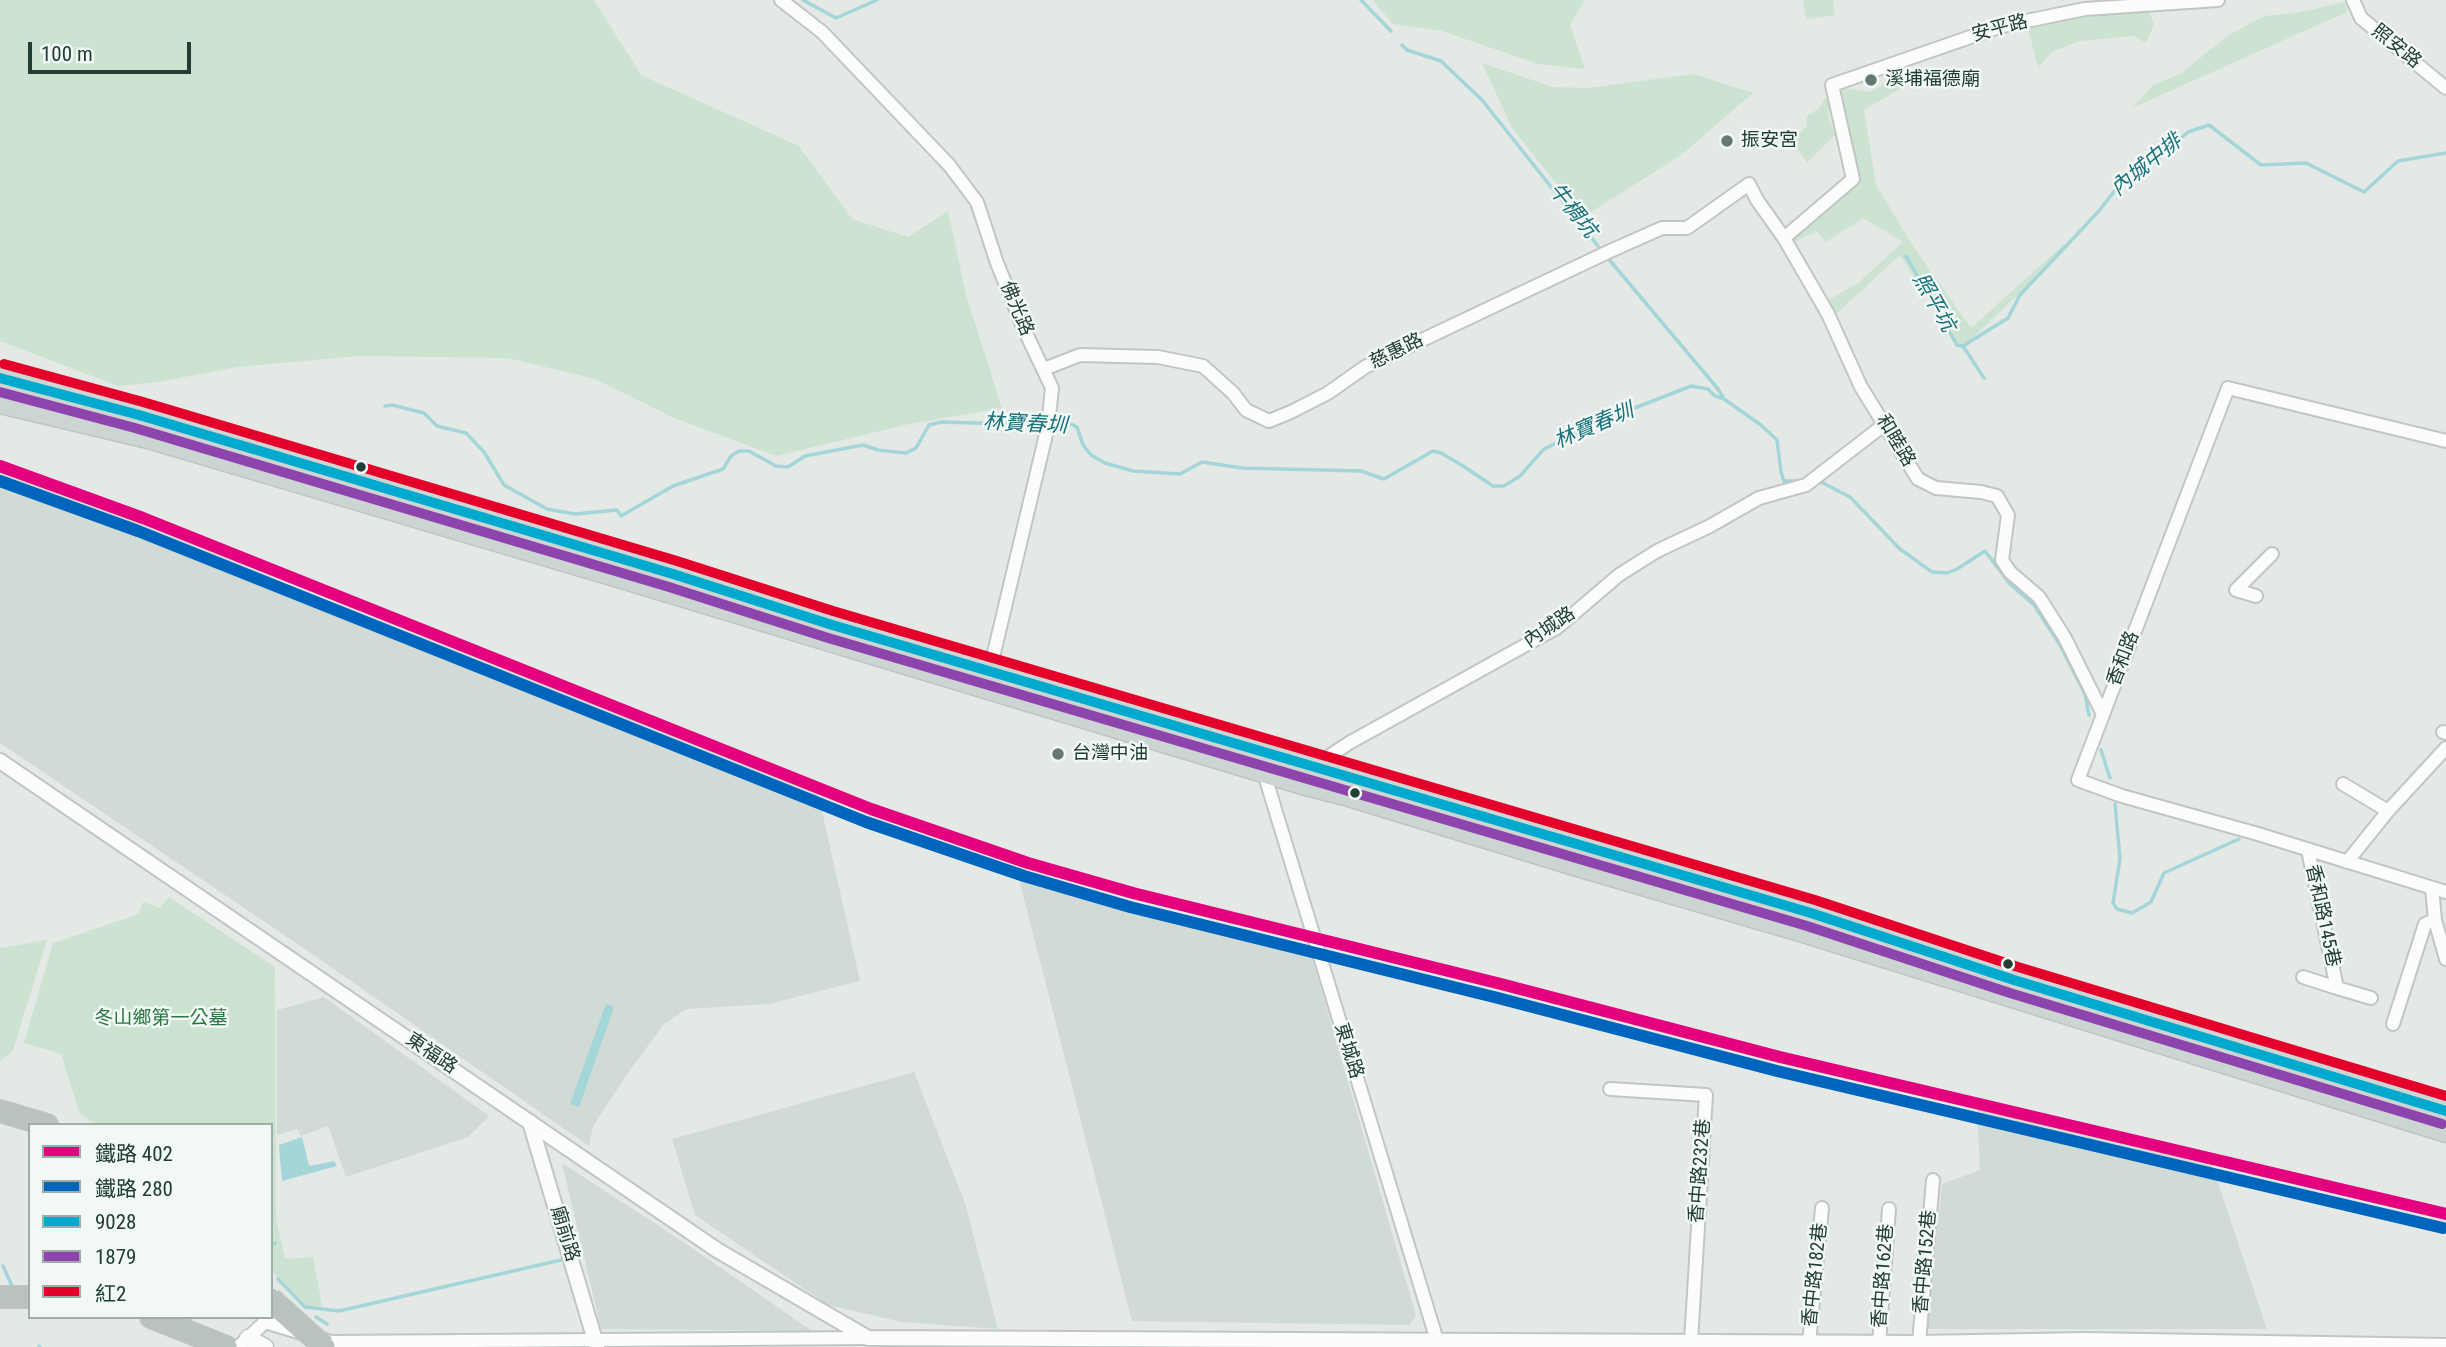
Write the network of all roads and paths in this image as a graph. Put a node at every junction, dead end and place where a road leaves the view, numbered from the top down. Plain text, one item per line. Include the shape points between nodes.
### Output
1 (781, 0) edge
2 (2218, 0) edge
3 (2353, 0) edge
4 (2446, 88) edge
5 (1749, 184) joint
6 (1784, 238) junction
7 (1044, 369) junction
8 (0, 379) edge
9 (0, 404) edge
10 (1885, 424) junction
11 (2446, 441) edge
12 (293, 462) junction
13 (287, 480) junction
14 (2272, 554) dead end
15 (2256, 596) dead end
16 (991, 672) junction
17 (983, 688) junction
18 (2103, 714) junction
19 (2446, 748) edge
20 (1269, 754) junction
21 (0, 761) edge
22 (1313, 767) junction
23 (1264, 773) junction
24 (2343, 783) dead end
25 (1302, 785) junction
26 (2388, 811) junction
27 (2308, 850) junction
28 (2347, 862) junction
29 (2432, 888) junction
30 (2446, 892) edge
31 (1811, 913) junction
32 (2435, 920) junction
33 (1803, 933) junction
34 (2446, 959) edge
35 (2303, 977) dead end
36 (2014, 980) junction
37 (2337, 988) junction
38 (2008, 998) junction
39 (2371, 998) dead end
40 (2393, 1024) dead end
41 (1611, 1089) dead end
42 (0, 1111) edge
43 (2446, 1111) edge
44 (530, 1122) junction
45 (40, 1123) edge
46 (2446, 1133) edge
47 (1933, 1180) dead end
48 (1822, 1208) dead end
49 (1889, 1209) dead end
50 (0, 1297) edge
51 (28, 1297) edge
52 (273, 1301) edge
53 (156, 1319) edge
54 (868, 1338) junction
55 (1691, 1342) junction
56 (966, 1343) edge
57 (1809, 1343) junction
58 (1879, 1343) junction
59 (1919, 1343) junction
60 (246, 1344) edge
61 (596, 1344) edge
62 (1438, 1344) edge
63 (2085, 1344) edge
64 (331, 1345) edge
65 (2446, 1346) edge
66 (226, 1347) edge
67 (265, 1347) edge

1 - 7 street, 佛光路 via 822,32 949,166 977,202
2 - 6 street, 安平路 via 2085,9 2002,26 1832,85 1853,179
3 - 4 street, 照安路 via 2361,18
5 - 6 street, 和睦路
5 - 7 street, 慈惠路 via 1687,228 1662,228 1604,254 1365,367 1328,393 1269,421 1246,410 1203,366 1158,357 1080,355
6 - 10 street, 和睦路
7 - 16 street, 佛光路 via 1052,388 1048,425
8 - 12 main road
9 - 13 main road via 148,439
10 - 18 street, 和睦路 via 1918,479 1936,488 1997,496 2008,515 2001,560 2039,597
10 - 22 street, 內城路 via 1806,485 1759,498 1657,551 1619,575 1558,627
11 - 18 street, 香和路 via 2228,388
12 - 13 main road
12 - 16 main road
13 - 17 main road
14 - 15 street via 2236,590
16 - 17 street, 佛光路
16 - 20 main road
17 - 23 main road
18 - 27 street, 香和路 via 2078,780
19 - 26 street
20 - 22 main road
20 - 23 street
21 - 44 street, 東福路
22 - 25 street, 內城路
22 - 31 main road
23 - 25 main road
23 - 62 street, 東城路
24 - 26 street
25 - 33 main road
26 - 28 street
27 - 28 street, 香和路
27 - 37 street, 香和路145巷
28 - 29 street, 香和路
29 - 30 street, 香和路
29 - 32 street
31 - 33 main road
31 - 36 main road
32 - 34 street
32 - 40 street via 2425,924
33 - 38 main road
35 - 37 street
36 - 38 main road
36 - 43 main road
37 - 39 street, 香和路145巷
38 - 46 main road
41 - 55 street, 香中路232巷 via 1706,1095
42 - 45 highway
44 - 54 street, 東福路 via 717,1250
44 - 61 street, 廟前路
47 - 59 street, 香中路152巷
48 - 57 street, 香中路182巷
49 - 58 street, 香中路162巷
50 - 51 highway
52 - 64 highway, bridge
53 - 66 highway
54 - 56 street
54 - 61 street
55 - 57 street
55 - 62 street
56 - 62 street
57 - 58 street
58 - 59 street
59 - 63 street
60 - 64 street via 265,1322
60 - 67 main road
61 - 64 street
63 - 65 street

